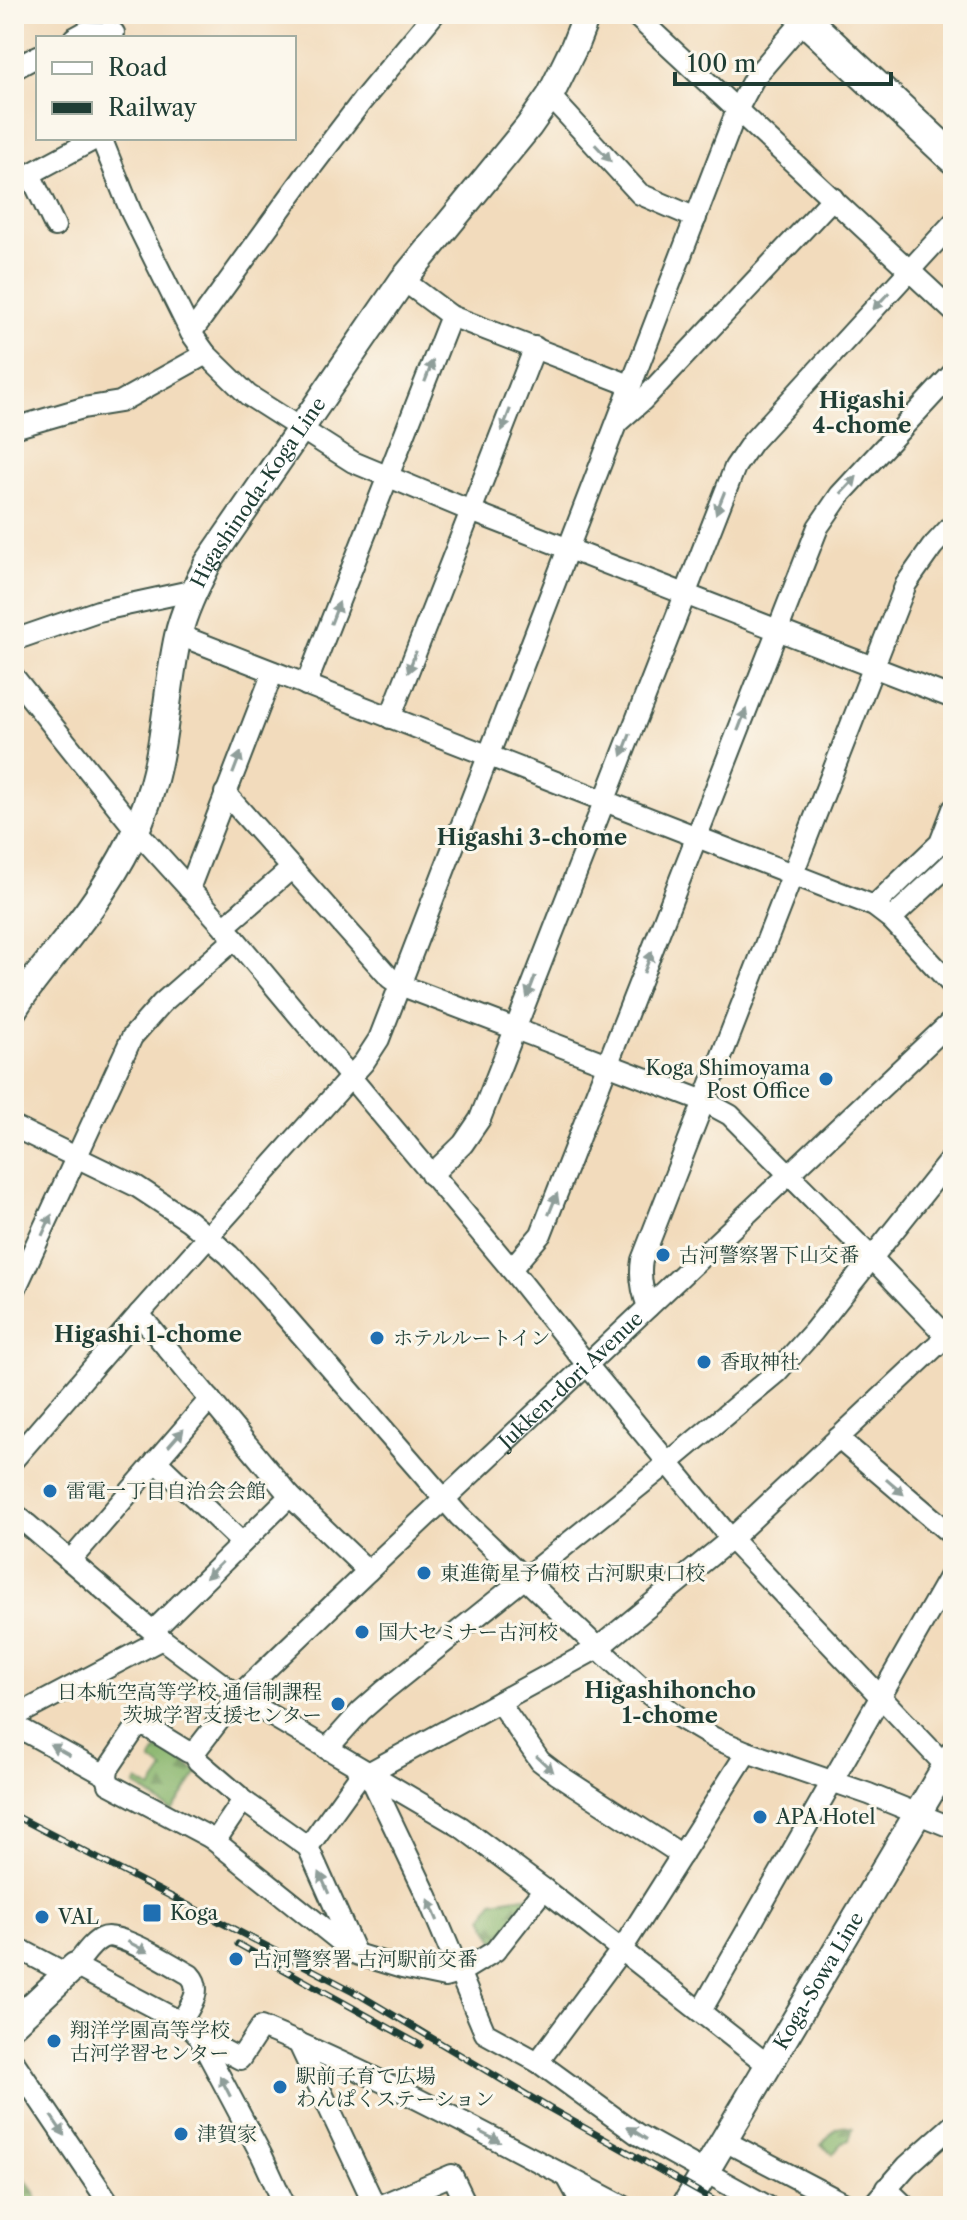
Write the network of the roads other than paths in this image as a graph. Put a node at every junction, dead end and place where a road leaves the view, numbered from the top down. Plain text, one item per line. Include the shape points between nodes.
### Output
1 (434, 14) edge
2 (587, 14) edge
3 (634, 14) edge
4 (804, 16) edge
5 (115, 28) edge
6 (78, 36) edge
7 (36, 57) edge
8 (14, 69) edge
9 (550, 96) junction
10 (737, 110) junction
11 (93, 140) edge
12 (103, 140) edge
13 (953, 158) edge
14 (833, 198) junction
15 (696, 218) junction
16 (953, 223) edge
17 (55, 226) dead end
18 (909, 270) junction
19 (403, 280) junction
20 (953, 311) edge
21 (451, 316) junction
22 (191, 333) junction
23 (535, 347) junction
24 (206, 354) junction
25 (953, 373) edge
26 (630, 385) junction
27 (615, 424) junction
28 (14, 428) edge
29 (300, 428) junction
30 (388, 476) junction
31 (471, 511) junction
32 (953, 524) edge
33 (568, 548) junction
34 (195, 590) junction
35 (685, 593) junction
36 (777, 630) junction
37 (179, 635) junction
38 (14, 640) edge
39 (875, 667) junction
40 (273, 672) junction
41 (14, 677) edge
42 (306, 685) junction
43 (953, 698) edge
44 (390, 718) junction
45 (488, 756) junction
46 (225, 793) junction
47 (604, 801) junction
48 (953, 809) edge
49 (136, 830) junction
50 (697, 836) junction
51 (953, 861) edge
52 (292, 868) junction
53 (792, 874) junction
54 (189, 889) junction
55 (874, 906) junction
56 (891, 919) junction
57 (229, 933) junction
58 (400, 985) junction
59 (953, 986) edge
60 (14, 1009) edge
61 (953, 1020) edge
62 (515, 1029) junction
63 (608, 1065) junction
64 (350, 1077) junction
65 (704, 1101) junction
66 (14, 1127) edge
67 (78, 1156) junction
68 (953, 1156) edge
69 (431, 1175) junction
70 (790, 1175) junction
71 (209, 1237) junction
72 (873, 1259) junction
73 (511, 1269) junction
74 (14, 1292) edge
75 (648, 1307) junction
76 (139, 1314) junction
77 (951, 1336) edge
78 (588, 1366) junction
79 (210, 1399) junction
80 (838, 1438) junction
81 (14, 1459) edge
82 (156, 1461) junction
83 (668, 1463) junction
84 (290, 1496) junction
85 (444, 1500) junction
86 (14, 1513) edge
87 (953, 1536) edge
88 (731, 1539) junction
89 (242, 1543) junction
90 (70, 1561) junction
91 (953, 1570) edge
92 (368, 1571) junction
93 (524, 1578) junction
94 (158, 1635) junction
95 (598, 1648) junction
96 (238, 1696) junction
97 (882, 1697) junction
98 (499, 1702) junction
99 (14, 1717) edge
100 (14, 1725) edge
101 (197, 1749) junction
102 (327, 1749) junction
103 (747, 1752) junction
104 (949, 1760) edge
105 (368, 1772) junction
106 (107, 1776) junction
107 (833, 1782) junction
108 (241, 1799) junction
109 (919, 1813) junction
110 (953, 1828) edge
111 (211, 1838) junction
112 (308, 1847) junction
113 (682, 1855) junction
114 (544, 1889) junction
115 (14, 1946) edge
116 (622, 1949) junction
117 (356, 1954) junction
118 (71, 1970) junction
119 (459, 1973) junction
120 (701, 2011) junction
121 (181, 2022) junction
122 (14, 2023) edge
123 (298, 2042) junction
124 (205, 2047) junction
125 (14, 2062) edge
126 (538, 2062) junction
127 (768, 2065) junction
128 (953, 2125) edge
129 (723, 2140) junction
130 (704, 2173) junction
131 (567, 2177) junction
132 (886, 2188) junction
133 (111, 2206) edge
134 (285, 2206) edge
135 (377, 2206) edge
136 (467, 2206) edge
137 (583, 2206) edge
138 (623, 2206) edge
139 (685, 2206) edge
140 (767, 2206) edge
141 (849, 2206) edge
142 (872, 2206) edge
143 (905, 2206) edge

1 - 22 street via 307,173
2 - 9 main road, Higashinoda-Koga Line
3 - 10 street
4 - 10 street via 754,78
4 - 13 highway
5 - 6 street
7 - 8 street
9 -> 15 street via 640,194
9 - 19 main road, Higashinoda-Koga Line
10 - 14 street
10 - 15 street
11 - 17 street via 30,174
12 - 22 street via 131,212
14 - 18 street
14 - 27 street
15 - 26 street
16 - 18 street
18 - 20 street
18 -> 35 street via 742,455
19 - 21 street
19 - 29 main road, Higashinoda-Koga Line
21 - 23 street
30 -> 21 street
22 - 24 street
23 - 26 street
23 -> 31 street
24 - 28 street via 120,402
24 - 29 street via 248,395
36 -> 25 street via 828,510
26 - 27 street
27 - 33 street
29 - 30 street via 353,462
29 - 34 main road, Higashinoda-Koga Line
30 - 31 street
42 -> 30 street
31 - 33 street
31 -> 44 street
32 - 39 street via 906,584
33 - 35 street
33 - 45 street
34 - 37 main road, Higashinoda-Koga Line
34 - 38 street via 98,611
35 - 36 street
35 -> 47 street
36 - 39 street
50 -> 36 street
37 - 40 street
37 - 49 main road, Higashinoda-Koga Line via 152,786
39 - 43 street
39 - 53 street
40 - 42 street
46 -> 40 street
41 - 49 street
42 - 44 street
44 - 45 street
45 - 47 street
45 - 58 street
46 - 52 street
46 - 54 street
47 - 50 street
47 -> 62 street
48 - 55 street via 940,843
49 - 54 street
49 - 60 main road, Higashinoda-Koga Line via 83,918
50 - 53 street
63 -> 50 street
51 - 56 street
52 - 57 street
52 - 58 street
53 - 55 street
53 - 65 street
54 - 57 street
55 - 56 street
56 - 59 street
57 - 64 street
57 - 67 street via 132,1037
58 - 62 street
58 - 64 street via 379,1039
61 - 70 street, Jukken-dori Avenue
62 - 63 street
62 - 69 street via 480,1119
63 - 65 street
73 -> 63 street via 541,1234
64 - 69 street
64 - 71 street
65 - 70 street via 730,1115
65 - 75 street via 642,1260
66 - 67 street
67 - 71 street via 156,1197
74 -> 67 street
68 - 72 street
69 - 73 street
70 - 72 street
70 - 75 street, Jukken-dori Avenue
71 - 76 street
71 - 85 street via 246,1271
72 - 77 street
72 - 83 street via 777,1372
73 - 78 street
75 - 78 street, Jukken-dori Avenue
76 - 79 street
76 - 81 street
77 - 80 street
78 - 83 street
78 - 85 street, Jukken-dori Avenue
82 -> 79 street
79 - 84 street
80 -> 87 street
80 - 88 street
82 - 89 street
82 - 90 street
83 - 88 street
83 - 93 street
84 - 89 street
84 - 92 street
85 - 92 street, Jukken-dori Avenue
85 - 93 street
86 - 90 street
88 - 95 street
88 - 97 street
89 -> 94 street
90 - 94 street
91 - 97 street
92 - 96 street, Jukken-dori Avenue
93 - 95 street
93 - 102 street via 385,1690
94 - 96 street
94 - 99 street
95 - 98 street
95 - 103 street via 680,1718
96 - 101 street, Jukken-dori Avenue
96 - 102 street
97 - 104 street
97 - 107 street
98 - 105 street
98 -> 113 street via 540,1761
106 -> 100 street
101 - 106 street via 188,1752 140,1726
101 - 108 street via 198,1761
102 - 105 street
103 - 107 street
103 - 113 street
104 - 109 main road, Koga-Sowa Line
105 - 112 street via 357,1779
105 - 114 street via 461,1827
119 -> 105 street
106 - 111 street via 112,1787
107 - 109 street
107 - 120 street
108 - 111 street via 218,1837
108 - 112 street
109 - 110 street
109 - 127 main road, Koga-Sowa Line
111 - 117 street
117 -> 112 street
113 - 116 street
114 - 116 street
114 - 119 street via 495,1951
115 - 118 street
116 - 120 street
116 - 126 street
117 - 119 street via 445,1977
118 - 121 street
118 -> 121 street via 102,1937 122,1938 195,1980 196,1995
118 - 122 main road
119 - 126 street via 485,2033
120 - 127 street
121 - 124 street
123 - 124 street via 261,2027 240,2059
123 -> 131 street
123 - 135 street
134 -> 124 street
125 -> 133 street
130 -> 126 street via 637,2134
127 - 129 main road, Koga-Sowa Line
128 - 132 street
129 - 130 main road, Koga-Sowa Line
129 - 141 street
130 - 139 main road, Koga-Sowa Line
130 - 140 street
131 - 137 street
131 - 138 street
132 - 142 street
132 - 143 street
135 - 136 street via 452,2175

